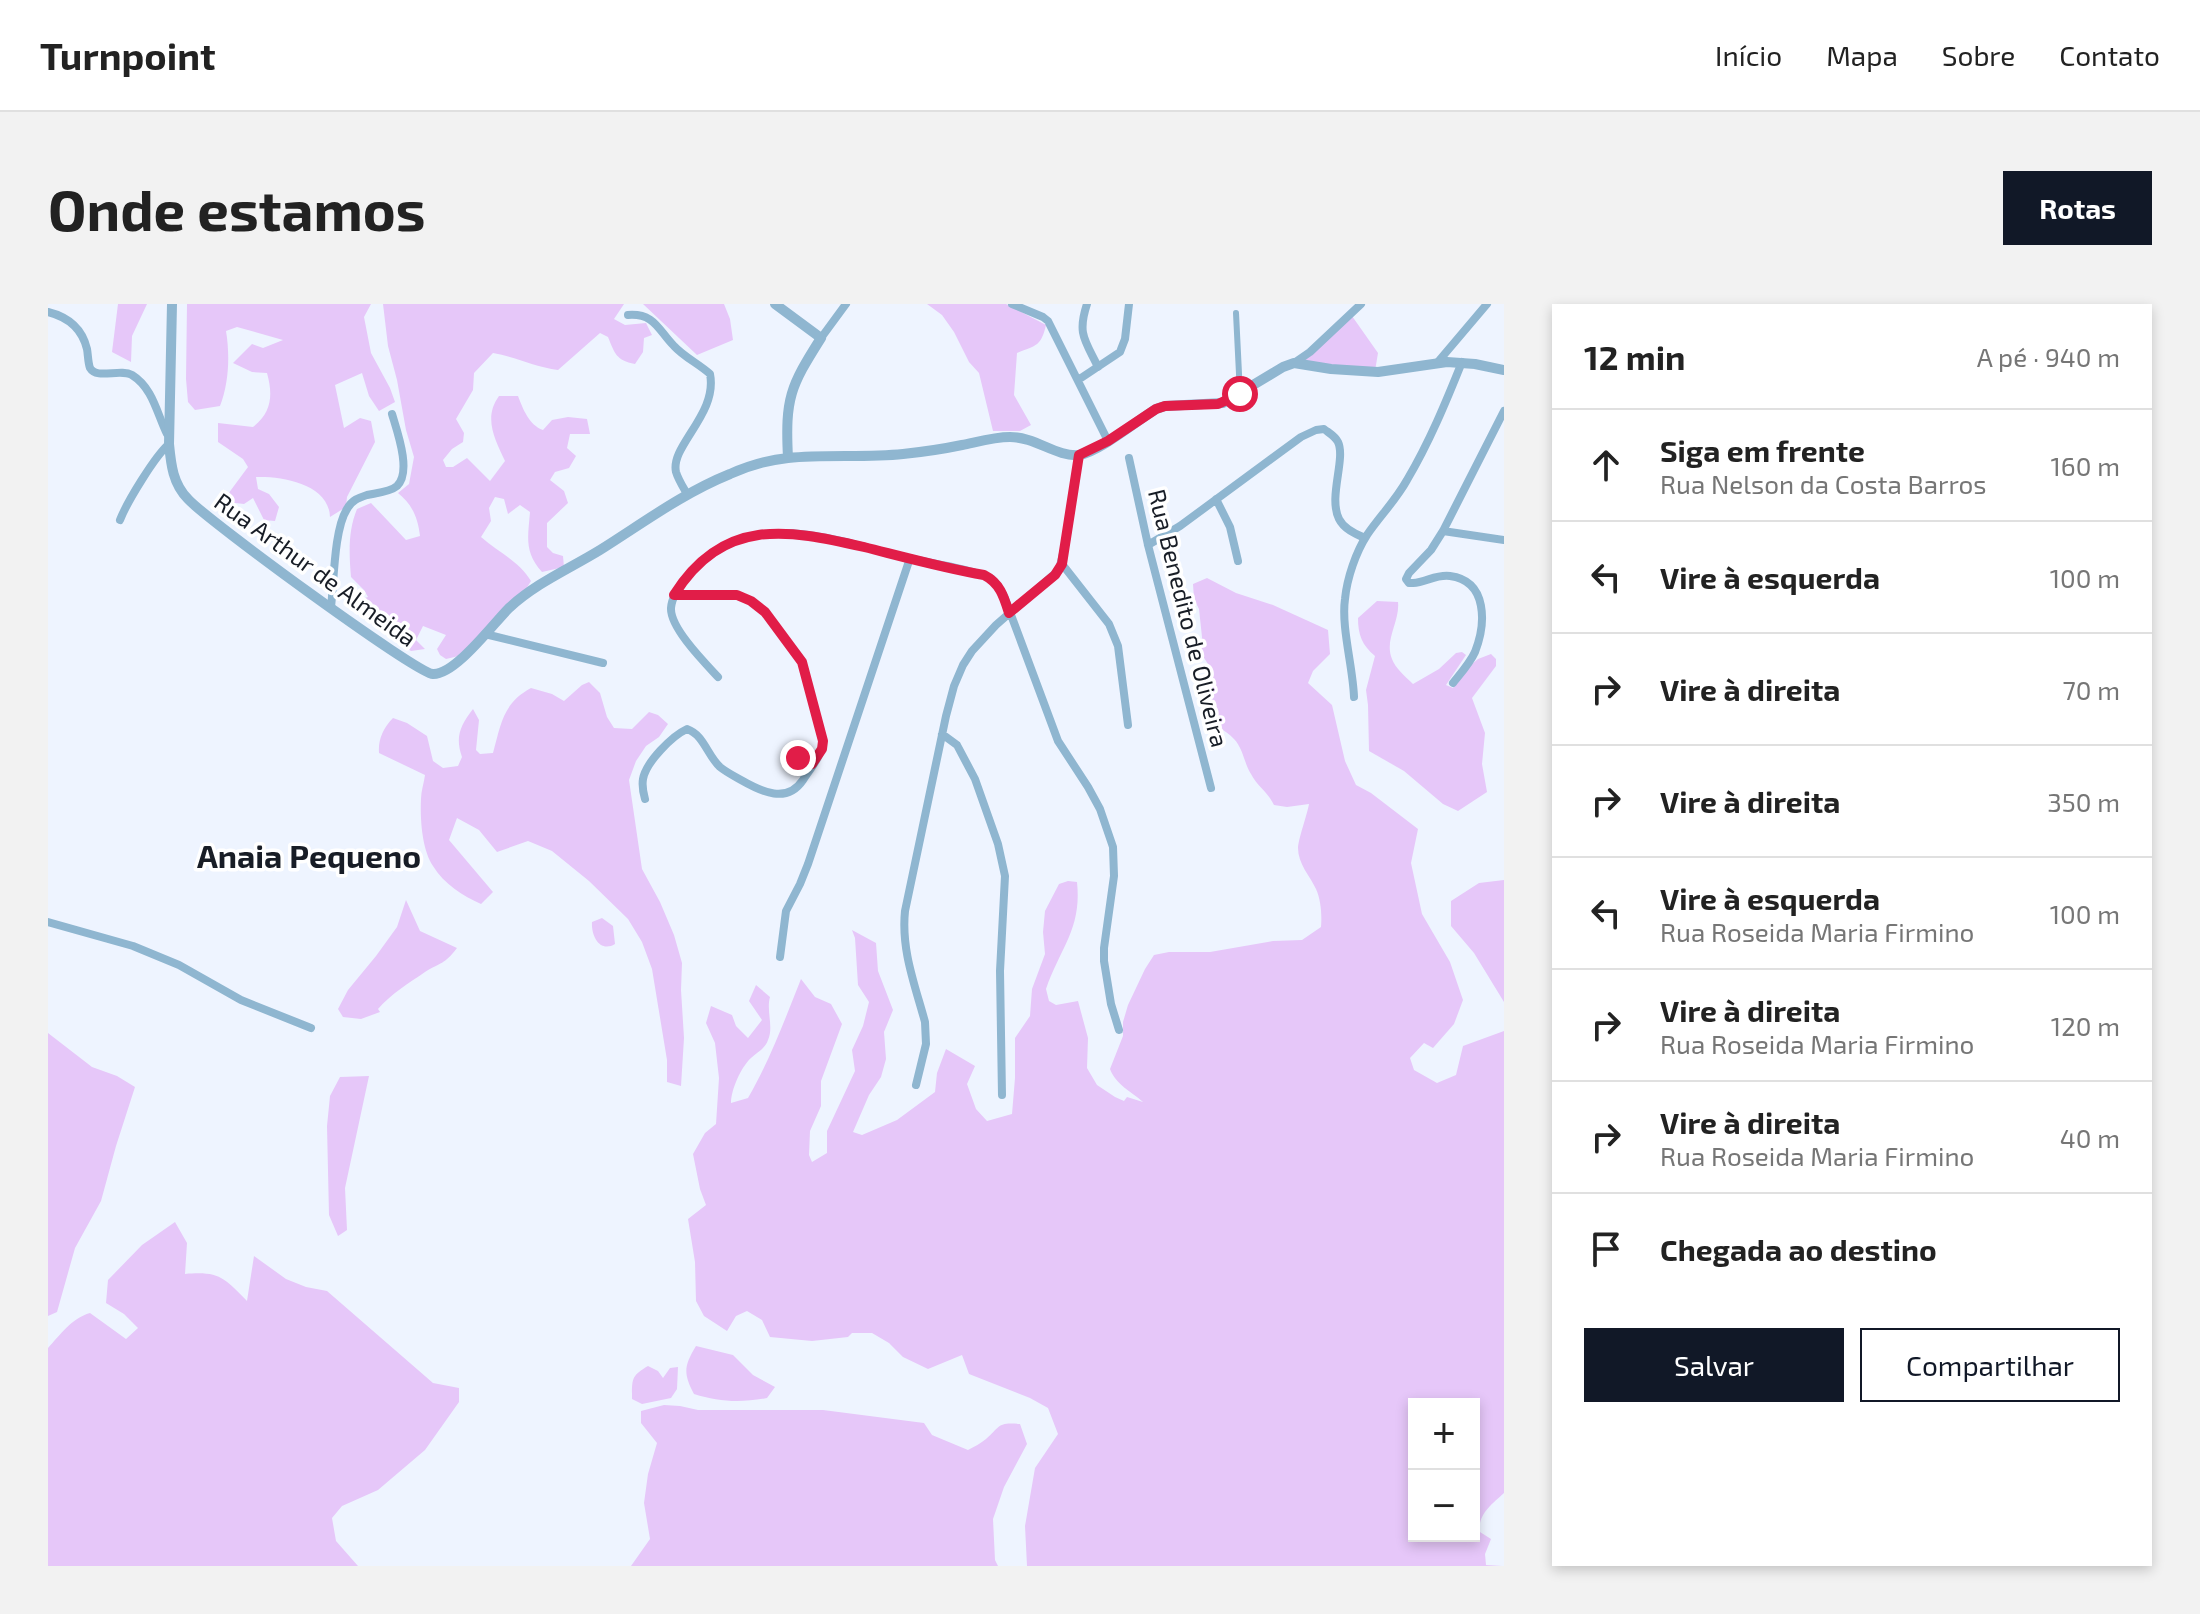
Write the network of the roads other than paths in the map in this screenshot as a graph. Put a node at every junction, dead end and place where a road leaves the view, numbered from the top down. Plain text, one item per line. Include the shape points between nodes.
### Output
1 (172, 304) edge
2 (775, 304) edge
3 (846, 304) edge
4 (1012, 304) edge
5 (1087, 304) edge
6 (1129, 304) edge
7 (1361, 304) edge
8 (1487, 304) edge
9 (1035, 308) edge
10 (48, 312) edge
11 (1236, 313) dead end
12 (628, 315) dead end
13 (821, 338) junction
14 (1462, 362) junction
15 (1437, 363) junction
16 (1298, 364) junction
17 (1098, 367) junction
18 (1504, 370) edge
19 (1078, 380) junction
20 (1240, 394) junction
21 (1504, 411) edge
22 (392, 414) dead end
23 (169, 440) junction
24 (1108, 441) junction
25 (1079, 455) junction
26 (788, 458) junction
27 (1129, 458) dead end
28 (687, 494) junction
29 (1216, 499) junction
30 (120, 520) dead end
31 (1443, 531) junction
32 (1365, 538) junction
33 (1503, 539) edge
34 (1148, 545) junction
35 (910, 558) junction
36 (1238, 561) dead end
37 (1062, 564) junction
38 (674, 595) junction
39 (331, 607) junction
40 (1009, 613) junction
41 (485, 634) junction
42 (603, 663) dead end
43 (718, 677) dead end
44 (1453, 683) dead end
45 (1354, 697) dead end
46 (1128, 725) dead end
47 (942, 734) junction
48 (798, 758) dead end
49 (812, 764) junction
50 (1211, 788) dead end
51 (645, 799) dead end
52 (48, 922) edge
53 (780, 957) dead end
54 (311, 1028) dead end
55 (1119, 1030) dead end
56 (916, 1085) dead end
57 (1002, 1095) dead end

1 - 23 street, Rua Arthur de Almeida
2 - 13 street
3 - 13 street
4 - 9 street
5 - 17 street via 1082,336
6 - 17 street via 1123,347
7 - 16 street
8 - 15 street
9 - 19 street via 1048,321
10 - 23 street via 75,326 93,371 127,373 140,382 159,409
11 - 20 street
12 - 28 street via 652,321 674,347 710,374 706,407 676,460 676,473
13 - 26 street via 790,396
14 - 15 street
14 - 18 street
14 - 32 street via 1406,482
15 - 16 street via 1378,372
16 - 20 street via 1283,367
17 - 19 street
19 - 24 street
20 - 24 street via 1218,404 1156,409
21 - 31 street
22 - 39 street via 403,476 393,489 356,499 346,510
23 - 30 street
23 - 39 street, Rua Arthur de Almeida via 171,467 189,501
24 - 25 street
25 - 26 street via 1009,437 899,454
25 - 37 street
26 - 28 street via 731,473
27 - 34 street, Rua Benedito de Oliveira
28 - 41 street via 529,591
29 - 32 street via 1301,437 1324,429 1336,437 1341,454 1339,519
29 - 34 street
29 - 36 street
31 - 33 street
31 - 44 street via 1406,579 1419,583 1450,576 1467,581 1477,593 1483,626 1474,655
32 - 45 street via 1344,606
34 - 50 street, Rua Benedito de Oliveira
35 - 38 street via 818,536 766,533 722,546
35 - 40 street via 992,579
35 - 53 street via 808,864 786,911
37 - 40 street
37 - 46 street via 1114,635
38 - 43 street via 672,617
38 - 49 street via 737,595 772,620 802,662 807,679 823,741
39 - 41 street, Rua Arthur de Almeida via 429,674 452,666
40 - 47 street via 963,665
40 - 55 street via 1058,741 1100,809 1113,847 1104,948
41 - 42 street
47 - 56 street via 903,929 925,1022
47 - 57 street via 957,745 975,779 1005,876
48 - 49 street
49 - 51 street via 788,793 764,791 721,768 700,737 687,729 646,769
52 - 54 street via 145,951 241,1000

